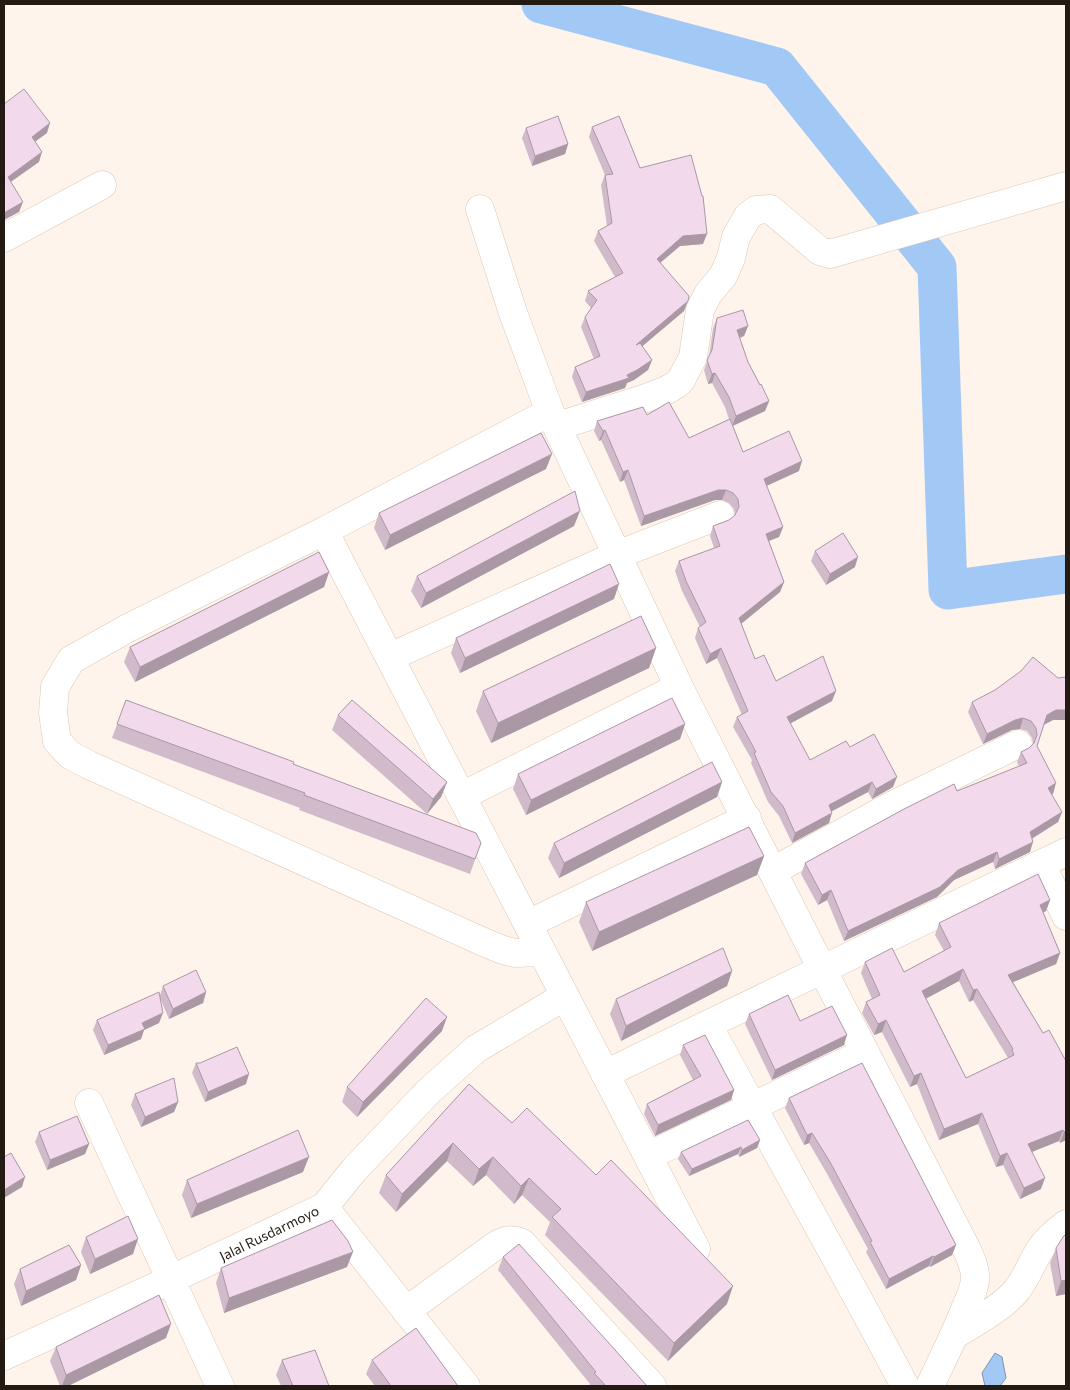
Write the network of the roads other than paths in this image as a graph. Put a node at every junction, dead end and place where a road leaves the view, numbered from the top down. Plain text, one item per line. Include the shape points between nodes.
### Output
1 (102, 185) dead end
2 (1066, 186) edge
3 (480, 208) dead end
4 (4, 238) edge
5 (554, 419) junction
6 (720, 515) dead end
7 (324, 531) junction
8 (617, 555) junction
9 (390, 657) junction
10 (679, 686) junction
11 (1018, 744) dead end
12 (462, 796) junction
13 (746, 818) junction
14 (1066, 852) edge
15 (1041, 864) junction
16 (772, 871) junction
17 (1066, 916) edge
18 (528, 924) junction
19 (542, 952) junction
20 (822, 970) junction
21 (564, 996) junction
22 (708, 1025) junction
23 (865, 1052) junction
24 (605, 1074) junction
25 (89, 1103) dead end
26 (752, 1108) junction
27 (648, 1156) junction
28 (324, 1207) junction
29 (1066, 1224) edge
30 (696, 1249) edge
31 (170, 1279) junction
32 (406, 1311) junction
33 (956, 1334) junction
34 (4, 1356) edge
35 (220, 1386) edge
36 (466, 1386) edge
37 (652, 1386) edge
38 (905, 1386) edge
39 (930, 1386) edge

1 - 4 street
2 - 5 street via 830,254 820,251 770,209 756,210 748,216 736,237 723,276 700,310 693,356 681,380 646,398
3 - 5 street via 513,313
5 - 7 street
5 - 8 street
6 - 8 street
7 - 9 street
7 - 19 street via 130,627 71,660 56,687 53,712 57,741 70,755 89,765 488,944 515,953
8 - 9 street
8 - 10 street
9 - 12 street
10 - 12 street
10 - 13 street
11 - 16 street via 893,805
12 - 18 street
13 - 16 street
13 - 18 street
14 - 15 street
15 - 17 street
15 - 20 street
16 - 20 street
18 - 19 street
19 - 21 street
20 - 22 street
20 - 23 street
21 - 24 street
21 - 28 street, Jalal Rusdarmoyo via 476,1049 428,1092 354,1170
22 - 24 street
22 - 26 street
23 - 26 street
23 - 33 street via 973,1264 976,1278
24 - 27 street
25 - 31 street
26 - 27 street
26 - 38 street
27 - 30 street
28 - 31 street, Jalal Rusdarmoyo
28 - 32 street
29 - 33 street via 1042,1246 1014,1293
31 - 34 street, Jalal Rusdarmoyo
31 - 35 street
32 - 36 street
32 - 37 street via 495,1246 505,1240 517,1241
33 - 39 street

